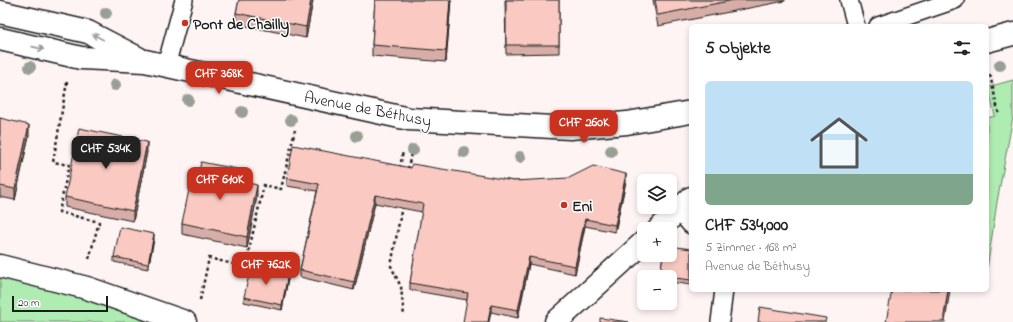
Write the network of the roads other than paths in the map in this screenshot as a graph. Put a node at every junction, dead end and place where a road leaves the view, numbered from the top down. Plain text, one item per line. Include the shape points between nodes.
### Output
1 (184, 0) edge
2 (849, 0) edge
3 (955, 0) edge
4 (0, 12) edge
5 (855, 24) edge
6 (884, 24) edge
7 (1013, 34) edge
8 (0, 40) edge
9 (989, 40) edge
10 (145, 61) junction
11 (166, 66) junction
12 (689, 112) edge
13 (687, 211) edge
14 (670, 222) edge
15 (637, 248) edge
16 (0, 266) edge
17 (724, 292) edge
18 (185, 322) edge
19 (556, 322) edge
20 (720, 322) edge

1 - 11 lane
2 - 5 lane
3 - 6 lane
10 -> 4 street, Avenue de Béthusy via 88,32
7 - 9 street
8 -> 10 street, Avenue de Béthusy via 81,58
10 - 11 street, Avenue de Béthusy
11 - 12 street, Avenue de Béthusy via 417,120 570,128 627,123
13 - 14 street
15 - 19 street
16 - 18 street via 82,287
17 - 20 lane

